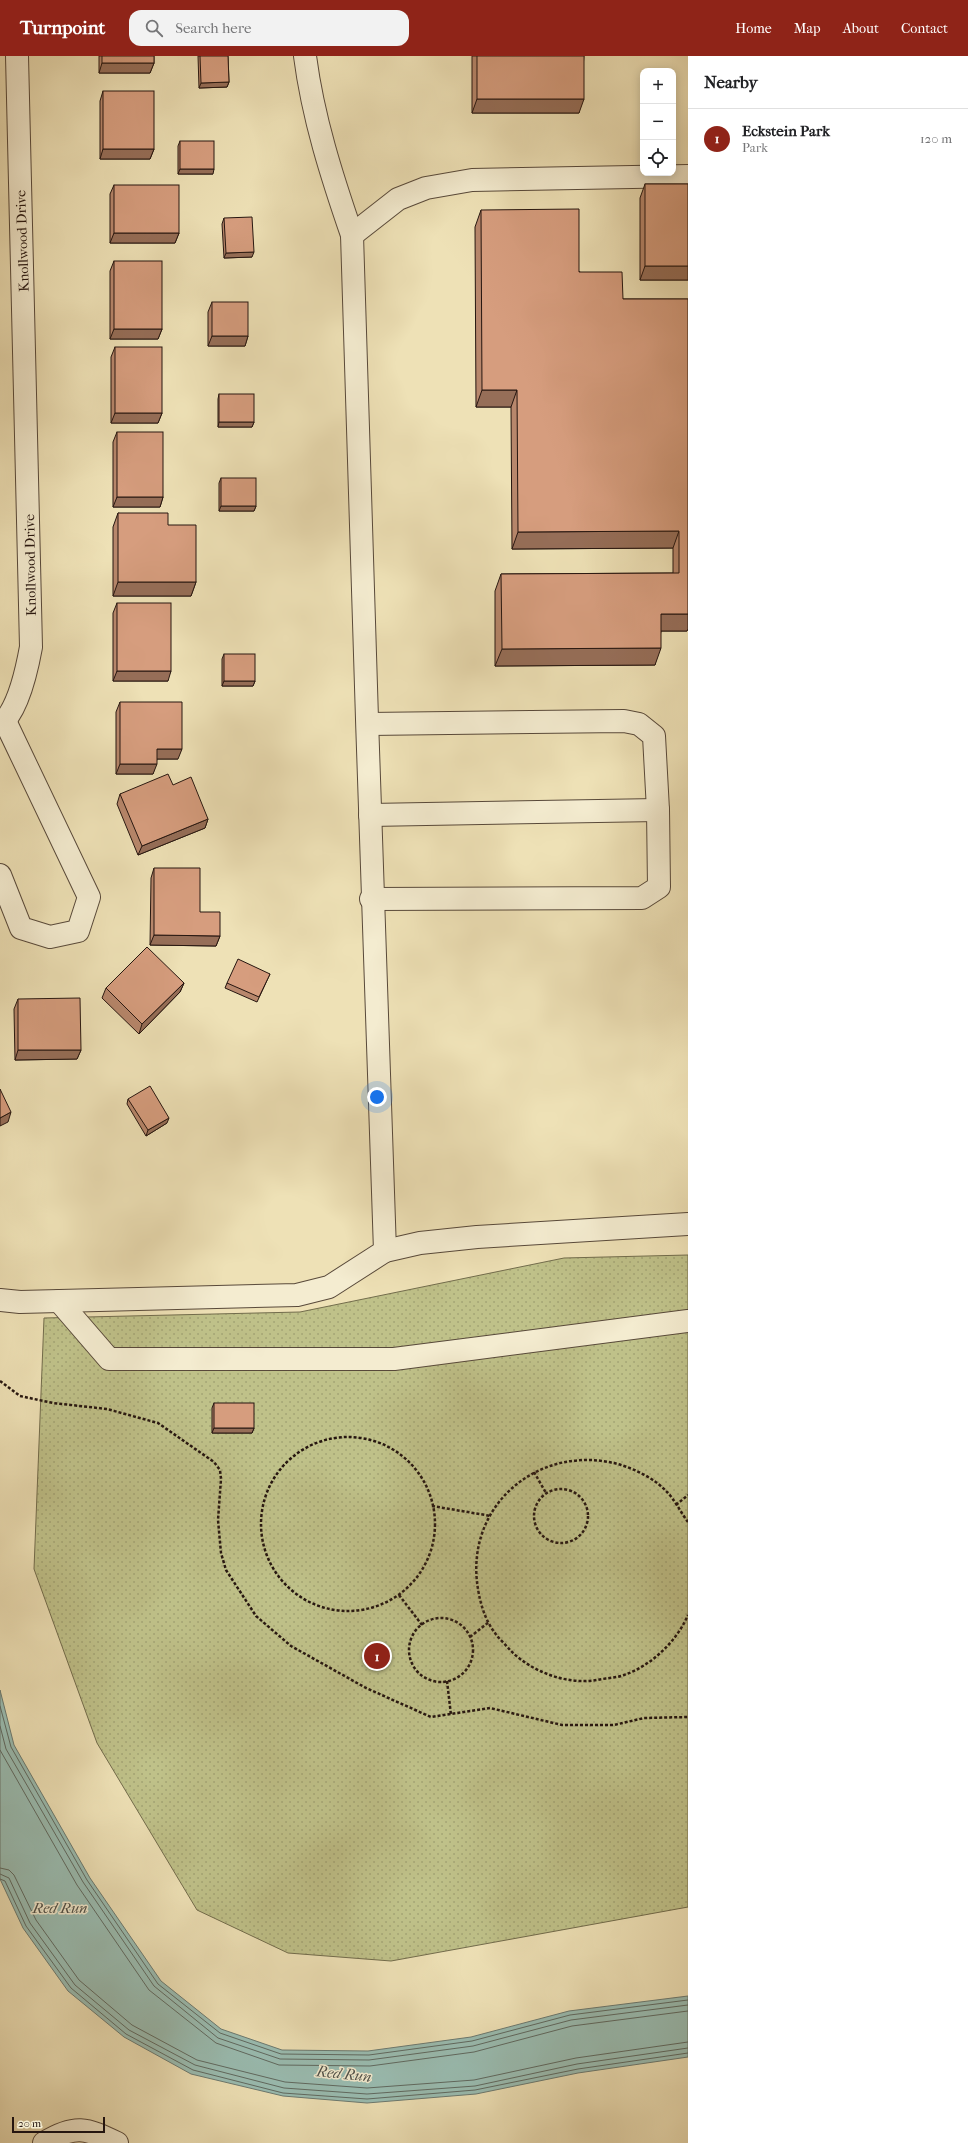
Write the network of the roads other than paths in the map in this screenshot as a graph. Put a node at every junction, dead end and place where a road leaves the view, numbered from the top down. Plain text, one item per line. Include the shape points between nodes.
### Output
1 (17, 56) edge
2 (305, 56) edge
3 (688, 176) edge
4 (352, 236) junction
5 (3, 723) edge
6 (368, 724) junction
7 (658, 810) junction
8 (370, 815) junction
9 (0, 875) edge
10 (371, 899) junction
11 (688, 1224) edge
12 (385, 1251) junction
13 (0, 1300) edge
14 (60, 1301) junction
15 (688, 1321) edge
16 (44, 2143) edge
17 (117, 2143) edge

1 - 5 street, Knollwood Drive via 31,647 26,673
2 - 4 street via 309,88 331,174
3 - 4 street via 472,180 426,188 398,199
4 - 6 street
5 - 9 street, Knollwood Drive via 89,897 78,931 50,937 21,928
6 - 7 street via 624,721 639,724 654,736
6 - 8 street
7 - 8 street
7 - 10 street via 659,887 642,898
8 - 10 street
10 - 12 street
11 - 12 street via 420,1242
12 - 14 street via 329,1287 297,1295
13 - 14 street
14 - 15 street via 109,1359 394,1359
16 - 17 street via 62,2132 90,2130

